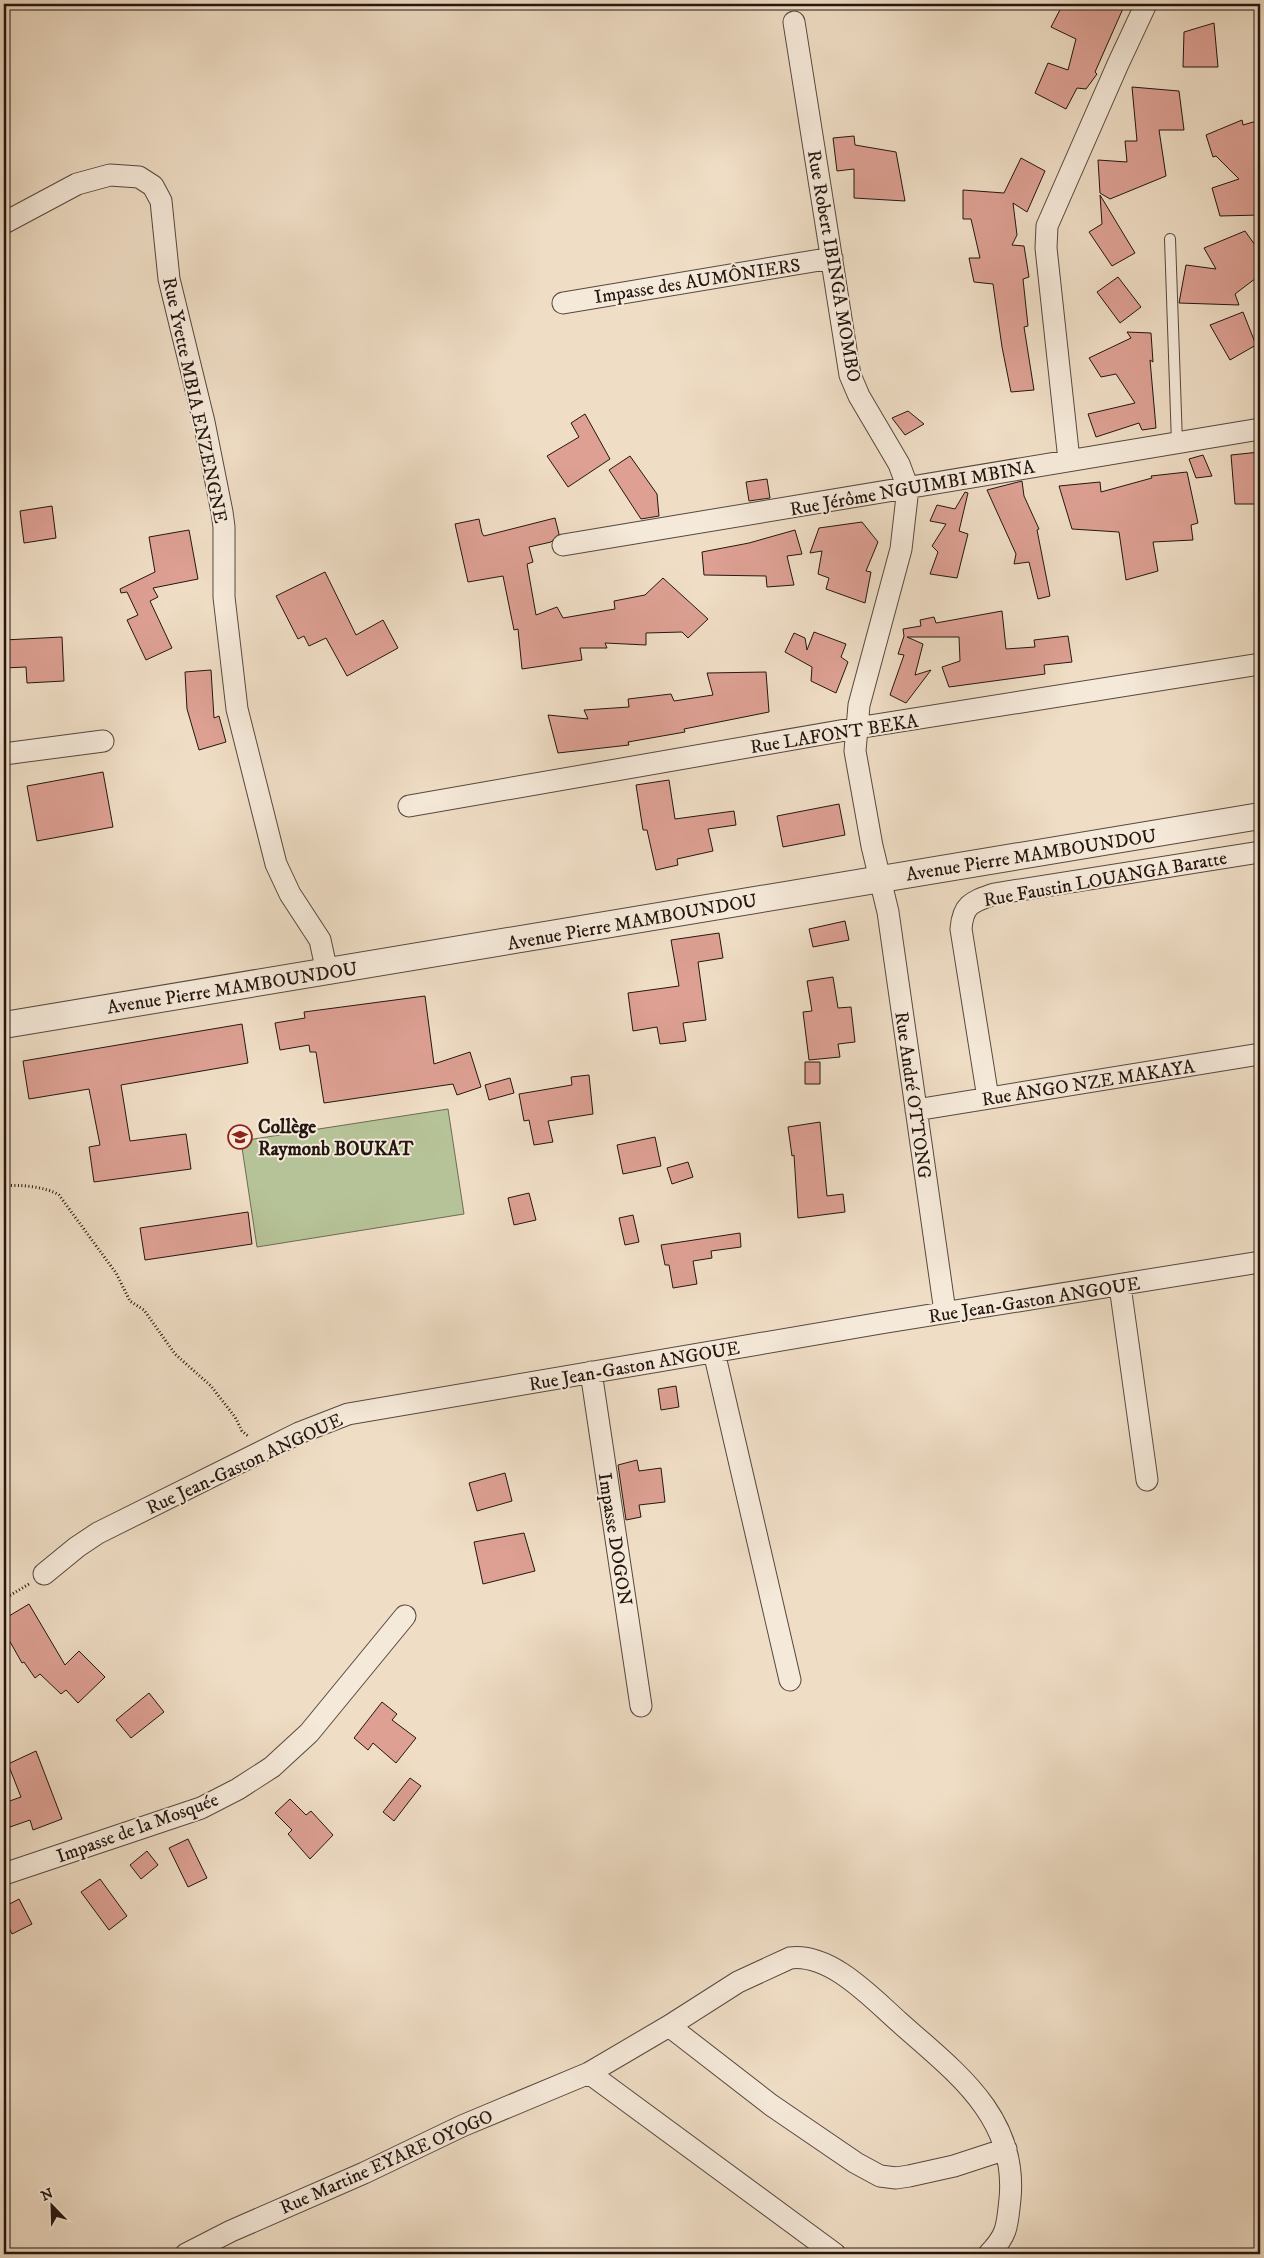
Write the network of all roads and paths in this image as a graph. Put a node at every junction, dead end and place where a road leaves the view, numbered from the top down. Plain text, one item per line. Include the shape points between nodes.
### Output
1 (1146, 4) edge
2 (794, 22) dead end
3 (4, 223) edge
4 (1170, 239) dead end
5 (832, 258) junction
6 (563, 303) dead end
7 (1260, 429) edge
8 (1177, 443) junction
9 (1069, 460) junction
10 (908, 488) junction
11 (564, 545) dead end
12 (1260, 664) edge
13 (857, 728) junction
14 (103, 740) dead end
15 (4, 754) edge
16 (409, 806) dead end
17 (1260, 816) edge
18 (1260, 852) edge
19 (881, 879) junction
20 (327, 972) junction
21 (4, 1025) edge
22 (1260, 1054) edge
23 (988, 1098) junction
24 (916, 1110) junction
25 (4, 1186) edge
26 (1260, 1262) edge
27 (1120, 1286) junction
28 (945, 1312) junction
29 (714, 1352) junction
30 (591, 1372) junction
31 (265, 1450) junction
32 (1148, 1480) dead end
33 (44, 1574) joint
34 (4, 1599) edge
35 (405, 1616) dead end
36 (790, 1680) dead end
37 (642, 1706) dead end
38 (4, 1874) edge
39 (669, 2026) junction
40 (589, 2073) junction
41 (1006, 2149) junction
42 (1000, 2251) edge
43 (186, 2254) edge
44 (834, 2254) edge

1 - 9 street via 1047,226 1046,248
2 - 5 street, Rue Robert IBINGA MOMBO
3 - 20 street, Rue Yvette MBIA ENZENGNE via 77,184 110,175 139,177 153,186 161,200 169,279 222,512 224,597 236,709 276,864 290,894 320,940
4 - 8 lane
5 - 6 street, Impasse des AUMÔNIERS
5 - 10 street, Rue Robert IBINGA MOMBO via 850,375 899,464
7 - 8 street, Rue Jérôme NGUIMBI MBINA
8 - 9 street, Rue Jérôme NGUIMBI MBINA
9 - 10 street, Rue Jérôme NGUIMBI MBINA
10 - 11 street, Rue Jérôme NGUIMBI MBINA
10 - 13 street, Rue Robert IBINGA MOMBO via 901,549 858,705
12 - 13 street, Rue LAFONT BEKA
13 - 16 street, Rue LAFONT BEKA
13 - 19 street, Rue Robert IBINGA MOMBO via 855,751
14 - 15 street
17 - 19 street, Avenue Pierre MAMBOUNDOU
18 - 23 street, Rue Faustin LOUANGA Baratte via 1002,893 972,902 962,914 961,929
19 - 20 street, Avenue Pierre MAMBOUNDOU
19 - 24 street, Rue André OTTONG
20 - 21 street, Avenue Pierre MAMBOUNDOU
22 - 23 street, Rue ANGO NZE MAKAYA
23 - 24 street, Rue ANGO NZE MAKAYA
24 - 28 street, Rue André OTTONG
25 - 31 path via 25,1186 59,1195 112,1267 130,1300 144,1310 175,1354 211,1386 242,1430
26 - 27 street, Rue Jean-Gaston ANGOUE
27 - 28 street, Rue Jean-Gaston ANGOUE
27 - 32 street
28 - 29 street, Rue Jean-Gaston ANGOUE
29 - 30 street, Rue Jean-Gaston ANGOUE
29 - 36 street
30 - 31 street, Rue Jean-Gaston ANGOUE via 348,1414
30 - 37 street, Impasse DOGON
31 - 33 street, Rue Jean-Gaston ANGOUE via 98,1533
33 - 34 path
35 - 38 street, Impasse de la Mosquée via 308,1733 272,1767 201,1808
39 - 40 street, Rue Martine EYARE OYOGO
39 - 41 street via 792,2120 880,2176 909,2176
39 - 41 street, Rue Martine EYARE OYOGO via 738,1982 775,1964 790,1958 810,1958 853,1981 963,2078 984,2102
40 - 43 street, Rue Martine EYARE OYOGO via 462,2126
40 - 44 street
41 - 42 street, Rue Martine EYARE OYOGO via 1012,2181

